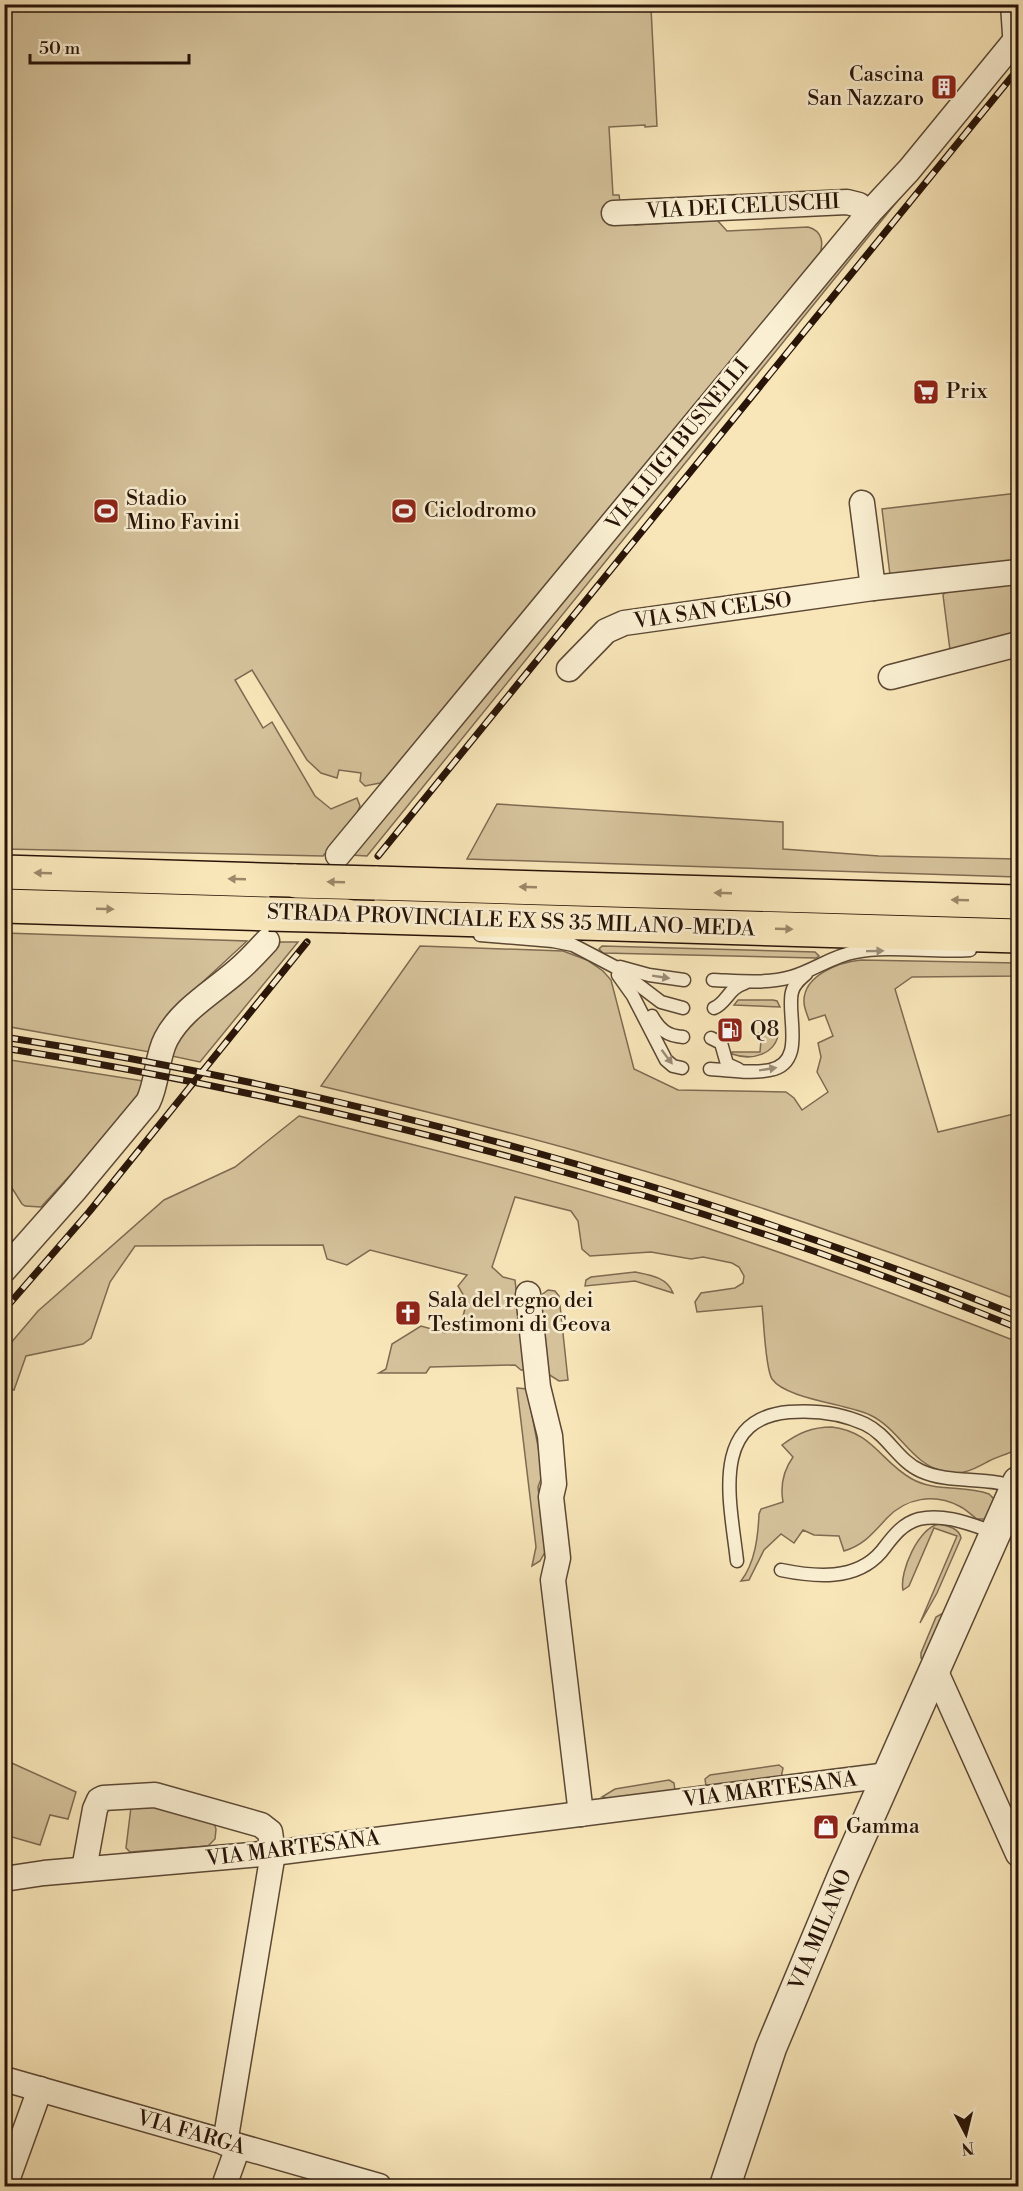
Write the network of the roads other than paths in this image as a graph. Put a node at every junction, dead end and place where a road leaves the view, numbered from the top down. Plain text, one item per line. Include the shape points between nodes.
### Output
1 (1016, 4) edge
2 (1018, 35) edge
3 (614, 213) dead end
4 (869, 213) junction
5 (862, 503) dead end
6 (1018, 572) edge
7 (873, 588) junction
8 (1018, 644) edge
9 (569, 669) dead end
10 (891, 677) dead end
11 (338, 855) dead end
12 (4, 872) edge
13 (1018, 902) edge
14 (4, 906) edge
15 (403, 918) junction
16 (268, 928) junction
17 (1018, 936) edge
18 (1018, 942) edge
19 (599, 958) junction
20 (813, 969) junction
21 (684, 980) dead end
22 (712, 980) dead end
23 (755, 981) junction
24 (683, 1008) dead end
25 (714, 1008) dead end
26 (683, 1037) dead end
27 (711, 1038) dead end
28 (682, 1068) dead end
29 (710, 1069) dead end
30 (745, 1070) junction
31 (4, 1270) edge
32 (528, 1294) dead end
33 (1017, 1485) edge
34 (997, 1534) junction
35 (736, 1561) dead end
36 (781, 1570) dead end
37 (936, 1672) junction
38 (888, 1775) junction
39 (581, 1814) junction
40 (273, 1853) junction
41 (1018, 1854) edge
42 (84, 1869) junction
43 (4, 1879) edge
44 (4, 2079) edge
45 (40, 2089) junction
46 (232, 2145) junction
47 (5, 2187) edge
48 (224, 2187) edge
49 (378, 2187) edge
50 (725, 2187) edge

1 - 2 street
2 - 4 street, VIA LUIGI BUSNELLI via 909,170
3 - 4 street, VIA DEI CELUSCHI via 834,202 859,205
4 - 11 street, VIA LUIGI BUSNELLI
5 - 7 street
6 - 7 street, VIA SAN CELSO
7 - 9 street, VIA SAN CELSO via 624,623 606,631
8 - 10 street
13 -> 12 highway, STRADA PROVINCIALE EX SS 35 MILANO-MEDA, bridge
14 -> 16 highway, STRADA PROVINCIALE EX SS 35 MILANO-MEDA
15 - 16 highway, STRADA PROVINCIALE EX SS 35 MILANO-MEDA, bridge via 347,916
15 -> 17 highway, STRADA PROVINCIALE EX SS 35 MILANO-MEDA
15 - 19 lane via 481,935 563,943
16 - 31 street via 251,959 175,1026 163,1046 148,1102
20 -> 18 lane via 856,952 968,950
19 -> 21 lane via 649,975
19 - 24 lane via 661,1002
19 - 26 lane via 624,977 662,1030
19 -> 28 lane via 613,969 633,996 666,1060
20 - 23 lane via 780,980
30 -> 20 lane via 772,1070 783,1064 793,1036 792,992
22 - 23 lane
23 - 25 lane via 737,986
27 - 30 lane via 721,1043 727,1064
29 - 30 lane
32 - 39 street via 538,1387 550,1436 558,1558 553,1580
33 - 34 street, VIA MILANO
33 - 35 lane via 922,1472 909,1465 879,1433 845,1417 804,1411 779,1413 744,1430 731,1460
34 - 36 lane via 962,1522 929,1518 899,1530 868,1564 854,1570 835,1575
34 - 37 street, VIA MILANO
37 - 38 street, VIA MILANO
37 - 41 street
38 - 39 street, VIA MARTESANA
38 - 50 street, VIA MILANO via 771,2048
39 - 40 street, VIA MARTESANA
40 - 42 street, VIA MARTESANA
40 - 42 street via 266,1827 146,1794 103,1798 96,1803
40 - 46 street
42 - 43 street, VIA MARTESANA
44 - 45 street, VIA FARGA
45 - 46 street, VIA FARGA
45 - 47 street
46 - 48 street
46 - 49 street, VIA FARGA

